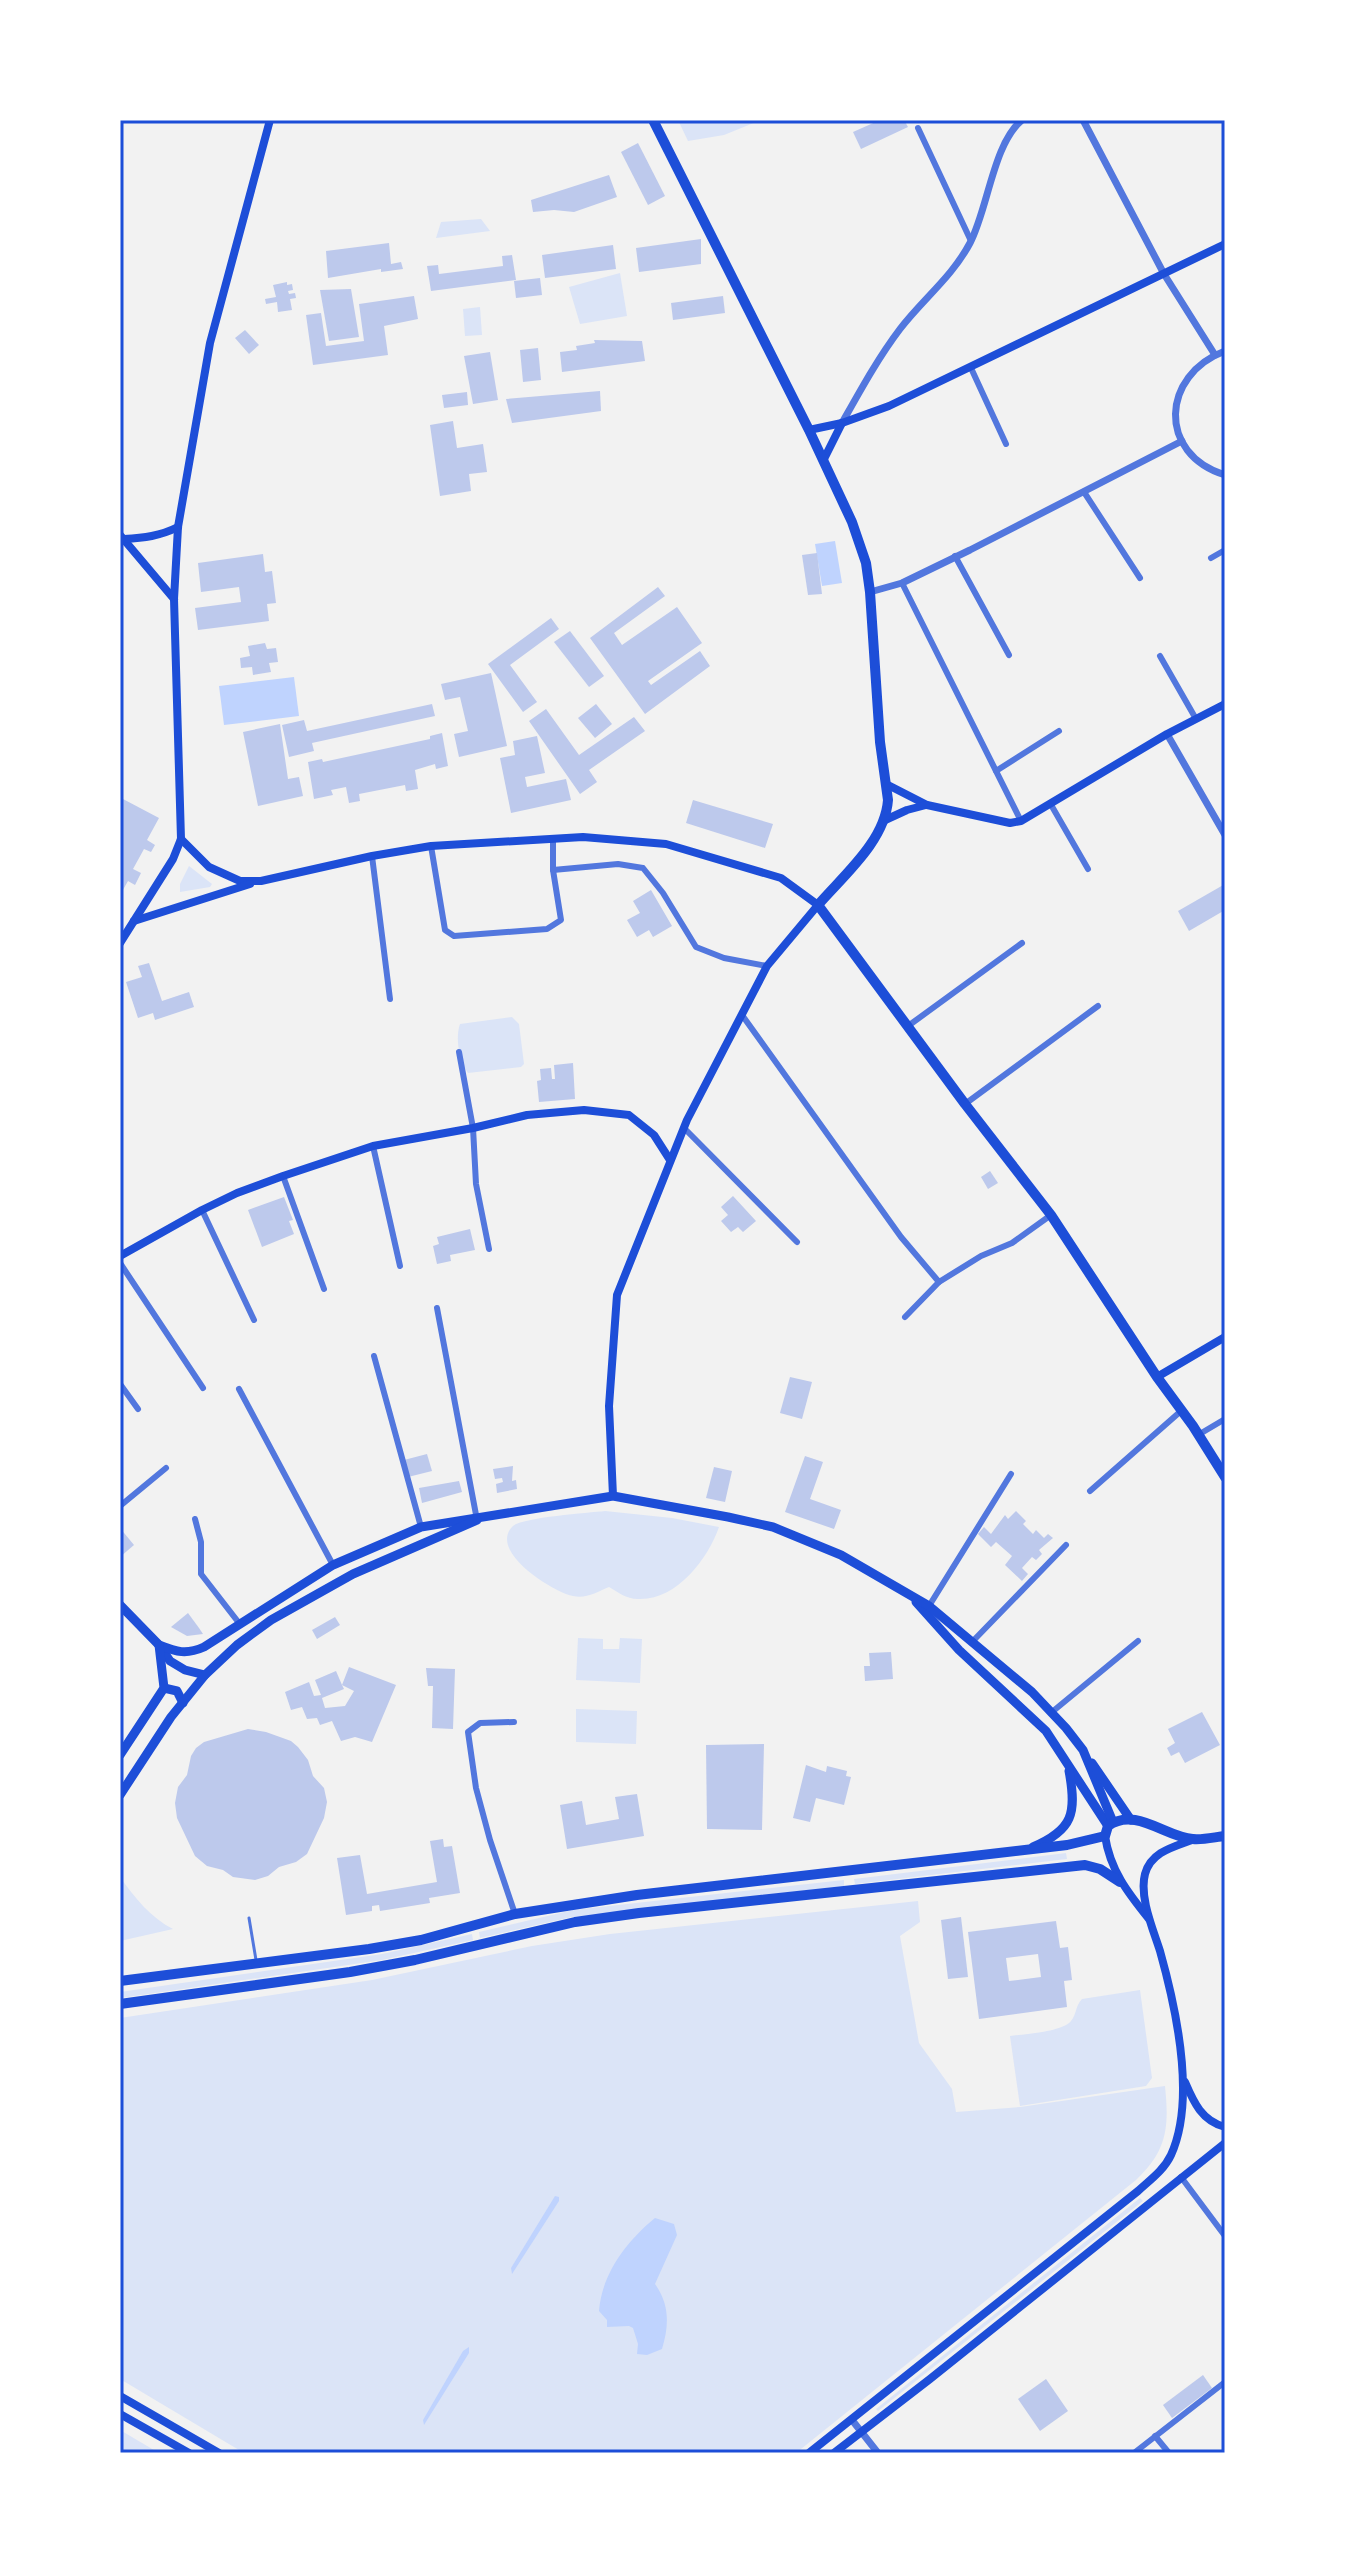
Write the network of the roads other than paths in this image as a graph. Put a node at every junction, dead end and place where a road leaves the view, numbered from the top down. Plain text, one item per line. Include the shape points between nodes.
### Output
1 (270, 120) edge
2 (653, 120) edge
3 (1022, 120) edge
4 (1083, 120) edge
5 (918, 128) dead end
6 (971, 241) junction
7 (1225, 244) edge
8 (1164, 274) junction
9 (1225, 351) edge
10 (1215, 355) junction
11 (971, 368) junction
12 (842, 423) junction
13 (809, 430) junction
14 (1182, 441) junction
15 (1006, 444) dead end
16 (824, 459) junction
17 (1225, 475) edge
18 (1084, 492) junction
19 (178, 527) junction
20 (122, 537) edge
21 (1225, 550) edge
22 (955, 556) junction
23 (1211, 558) dead end
24 (1140, 578) dead end
25 (902, 583) junction
26 (870, 592) junction
27 (174, 599) junction
28 (1009, 655) dead end
29 (1160, 656) dead end
30 (1225, 704) edge
31 (1196, 719) junction
32 (1059, 731) dead end
33 (1167, 734) junction
34 (996, 771) junction
35 (886, 784) junction
36 (1050, 803) junction
37 (927, 805) junction
38 (883, 821) junction
39 (1021, 821) junction
40 (1225, 835) edge
41 (553, 838) junction
42 (181, 839) junction
43 (431, 846) junction
44 (372, 856) junction
45 (1088, 869) dead end
46 (553, 870) junction
47 (261, 881) junction
48 (818, 905) junction
49 (133, 922) junction
50 (120, 943) edge
51 (1022, 943) dead end
52 (767, 966) junction
53 (390, 999) dead end
54 (1098, 1006) dead end
55 (742, 1015) junction
56 (908, 1026) junction
57 (459, 1052) dead end
58 (965, 1104) junction
59 (473, 1128) junction
60 (684, 1128) junction
61 (373, 1146) junction
62 (670, 1160) junction
63 (283, 1176) junction
64 (202, 1210) junction
65 (1051, 1215) junction
66 (797, 1242) dead end
67 (489, 1249) dead end
68 (120, 1256) edge
69 (120, 1263) edge
70 (400, 1266) dead end
71 (939, 1282) junction
72 (324, 1289) dead end
73 (437, 1308) dead end
74 (905, 1317) dead end
75 (254, 1320) dead end
76 (1225, 1337) edge
77 (374, 1356) dead end
78 (1157, 1377) junction
79 (120, 1384) edge
80 (203, 1388) dead end
81 (239, 1389) dead end
82 (138, 1409) dead end
83 (1181, 1411) junction
84 (1225, 1419) edge
85 (1198, 1435) junction
86 (166, 1468) dead end
87 (1011, 1474) dead end
88 (1225, 1477) edge
89 (1090, 1491) dead end
90 (613, 1496) junction
91 (120, 1506) edge
92 (195, 1519) dead end
93 (477, 1520) junction
94 (421, 1527) junction
95 (1066, 1545) dead end
96 (333, 1565) junction
97 (312, 1578) junction
98 (909, 1594) junction
99 (306, 1600) junction
100 (120, 1605) edge
101 (929, 1606) junction
102 (239, 1623) junction
103 (973, 1641) junction
104 (1138, 1641) dead end
105 (159, 1645) junction
106 (205, 1675) junction
107 (164, 1688) junction
108 (183, 1703) junction
109 (1052, 1712) junction
110 (514, 1722) dead end
111 (1083, 1750) junction
112 (120, 1755) edge
113 (1069, 1768) junction
114 (120, 1795) edge
115 (1131, 1820) junction
116 (1109, 1828) junction
117 (1225, 1836) edge
118 (1192, 1840) junction
119 (1026, 1850) junction
120 (1120, 1882) junction
121 (515, 1914) junction
122 (249, 1918) dead end
123 (1151, 1923) junction
124 (257, 1964) junction
125 (120, 1981) edge
126 (120, 2004) edge
127 (1183, 2079) junction
128 (1225, 2127) edge
129 (1225, 2143) edge
130 (1181, 2177) junction
131 (1225, 2236) edge
132 (1225, 2382) edge
133 (120, 2395) edge
134 (120, 2414) edge
135 (852, 2420) junction
136 (862, 2432) junction
137 (1155, 2436) junction
138 (189, 2453) edge
139 (219, 2453) edge
140 (809, 2453) edge
141 (834, 2453) edge
142 (878, 2453) edge
143 (1134, 2453) edge
144 (1169, 2453) edge

1 - 19 main road via 210,343
2 - 13 highway
3 - 6 street via 1008,135
4 - 8 street
5 - 6 street
6 - 12 street via 952,273 900,330
7 - 8 main road
8 - 10 street
8 - 11 main road
9 - 10 street
10 - 14 street via 1191,372 1181,387 1176,423
11 - 12 main road
11 - 15 street
12 - 13 main road
12 - 16 main road
13 - 16 highway
14 - 17 street via 1194,458
14 - 18 street
16 - 26 highway via 852,522
18 - 22 street
18 - 24 street
19 - 20 main road via 148,538
19 - 27 main road
20 - 27 main road
21 - 23 street
22 - 25 street
22 - 28 street
25 - 26 street
25 - 34 street
26 - 35 highway
27 - 42 main road
29 - 31 street
30 - 31 main road
31 - 33 main road
32 - 34 street
33 - 36 main road
33 - 40 street
34 - 39 street
35 - 37 main road
35 - 38 highway
36 - 39 main road
36 - 45 street
37 - 38 main road
37 - 39 main road
38 - 48 highway
41 - 43 main road
41 - 46 street
41 - 48 main road via 666,844 781,878
42 - 47 main road via 226,877
42 - 49 main road
43 - 44 main road
43 - 46 street via 445,930 454,936 547,929 561,920
44 - 47 main road
44 - 53 street
46 - 52 street via 618,864 643,868 696,947
47 - 49 main road
48 - 52 main road
48 - 56 highway
49 - 50 main road
51 - 56 street
52 - 55 main road
54 - 58 street
55 - 60 main road
55 - 71 street
56 - 58 highway
57 - 59 street
58 - 65 highway
59 - 61 main road
59 - 62 main road via 527,1115 584,1110 629,1115 654,1135
59 - 67 street via 476,1184
60 - 62 main road
60 - 66 street
61 - 63 main road
61 - 70 street
62 - 90 main road via 617,1295 609,1406
63 - 64 main road
63 - 72 street
64 - 68 main road
64 - 75 street
65 - 71 street via 1012,1243
65 - 78 highway
69 - 80 street
71 - 74 street
73 - 93 street
76 - 78 main road
77 - 94 street
78 - 83 highway
79 - 82 street
81 - 96 street
83 - 85 highway
83 - 89 street
84 - 85 street
85 - 88 highway
86 - 91 street
87 - 101 street
90 - 93 main road
90 - 98 main road via 773,1527 841,1555
92 - 102 street via 200,1571
93 - 94 main road
93 - 99 main road
94 - 96 main road
95 - 103 street
96 - 97 main road
97 - 99 main road
97 - 102 main road
98 - 101 main road
98 - 113 main road via 959,1650 1046,1731
99 - 106 main road via 237,1645
100 - 105 main road
101 - 103 main road
102 - 105 main road via 191,1653
103 - 109 main road
104 - 109 street
105 - 106 main road via 170,1661
105 - 107 main road
106 - 108 main road
107 - 108 main road via 177,1691
107 - 112 main road
108 - 114 main road
109 - 111 main road
110 - 121 street via 480,1723 468,1732 476,1788
111 - 115 main road
111 - 116 main road
113 - 116 main road
113 - 119 main road via 1071,1818 1051,1840
115 - 116 highway
115 - 118 highway
116 - 119 highway
116 - 120 main road via 1107,1852
117 - 118 highway
118 - 123 main road via 1159,1853 1147,1870 1144,1886
119 - 121 highway
120 - 123 main road
120 - 126 highway via 1085,1865 639,1913 350,1972
121 - 124 highway via 421,1940
122 - 124 lane
123 - 127 main road via 1167,1976
124 - 125 highway
127 - 128 main road via 1206,2118
127 - 135 main road via 1179,2133 1162,2169
129 - 130 main road
130 - 131 street
130 - 136 main road
132 - 137 street
133 - 139 main road
134 - 138 main road
135 - 136 street
135 - 140 main road
136 - 141 main road
136 - 142 street
137 - 143 street
137 - 144 street

